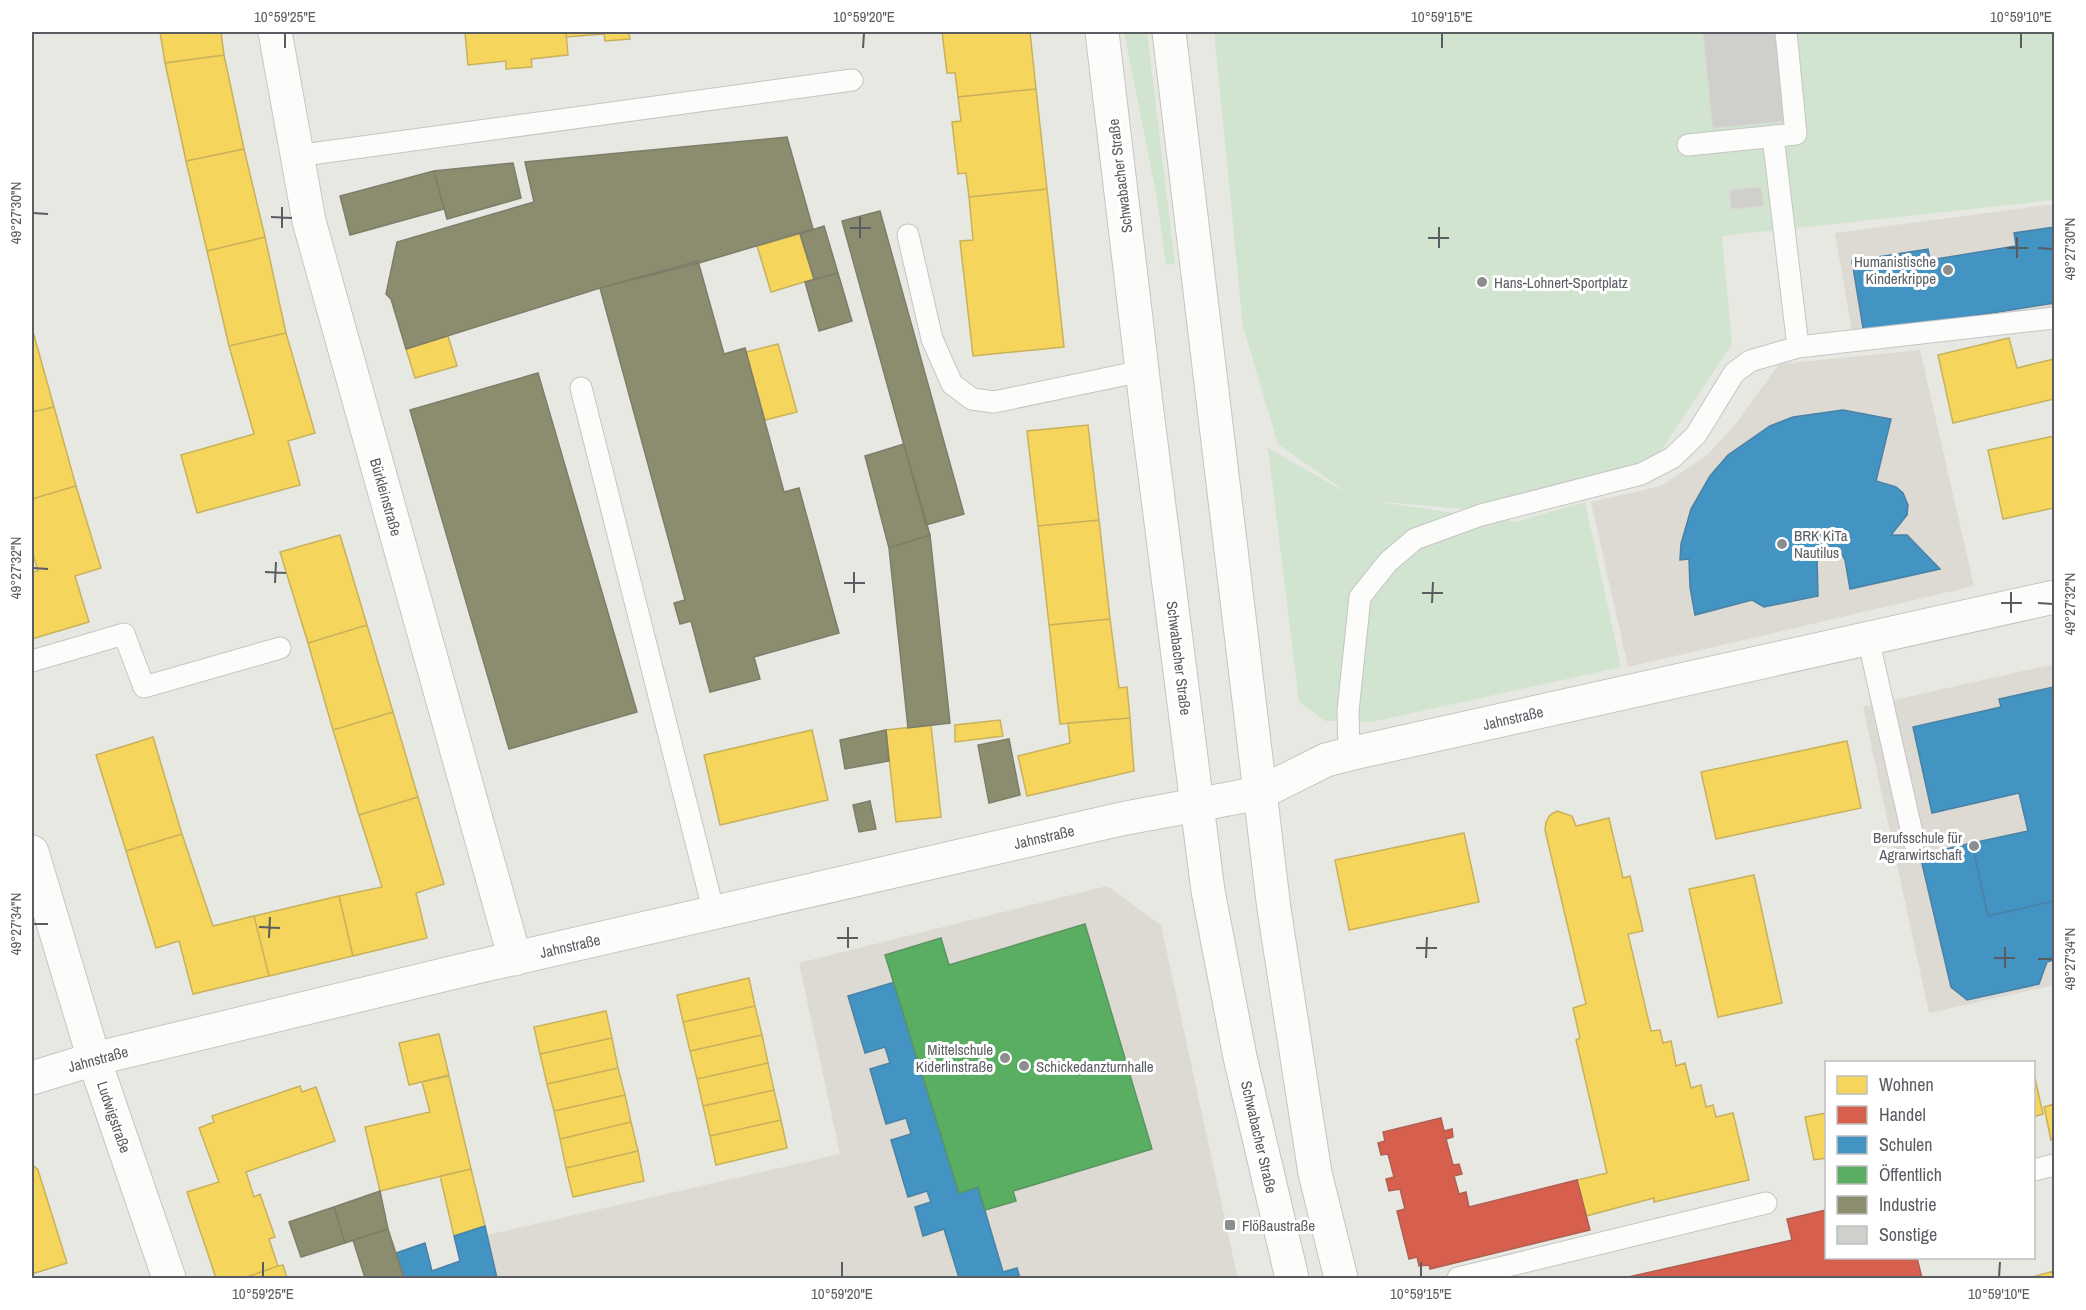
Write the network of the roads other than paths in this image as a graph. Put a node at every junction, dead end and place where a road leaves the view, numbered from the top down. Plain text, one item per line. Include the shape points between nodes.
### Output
1 (274, 32) edge
2 (1102, 32) edge
3 (1169, 32) edge
4 (1786, 32) edge
5 (852, 80) dead end
6 (1773, 136) junction
7 (1688, 146) dead end
8 (296, 156) junction
9 (908, 235) dead end
10 (2055, 318) edge
11 (1798, 348) junction
12 (1142, 371) junction
13 (581, 388) dead end
14 (2055, 597) edge
15 (1868, 638) junction
16 (280, 648) dead end
17 (32, 661) edge
18 (1349, 754) junction
19 (1260, 793) junction
20 (1198, 804) junction
21 (1914, 842) dead end
22 (32, 852) edge
23 (714, 913) junction
24 (514, 958) junction
25 (94, 1059) junction
26 (32, 1078) edge
27 (2055, 1165) edge
28 (2035, 1170) edge
29 (1766, 1203) dead end
30 (169, 1278) edge
31 (1292, 1278) edge
32 (1341, 1278) edge
33 (1458, 1278) edge

1 - 8 street, Bürkleinstraße
2 - 12 street, Schwabacher Straße
3 - 19 street
4 - 6 lane via 1796,134
5 - 8 lane
6 - 7 lane
6 - 11 lane
8 - 24 street, Bürkleinstraße via 309,220
9 - 12 lane via 932,339 952,384 972,399 994,402
10 - 11 lane
11 - 18 lane via 1750,361 1734,373 1696,435 1672,458 1641,474 1440,529 1415,539 1388,562 1360,597 1348,711
12 - 20 street, Schwabacher Straße
13 - 23 lane
14 - 15 street, Jahnstraße
15 - 18 street, Jahnstraße
15 - 21 lane
16 - 17 lane via 144,687 124,634
18 - 19 street, Jahnstraße via 1326,760
19 - 20 street, Jahnstraße
19 - 32 street via 1292,1037 1315,1173
20 - 23 street, Jahnstraße
20 - 31 street, Schwabacher Straße via 1208,891 1240,1058
22 - 25 street, Ludwigstraße
23 - 24 street, Jahnstraße
24 - 25 street, Jahnstraße
25 - 26 street, Jahnstraße
25 - 30 street, Ludwigstraße
27 - 28 lane
29 - 33 lane

